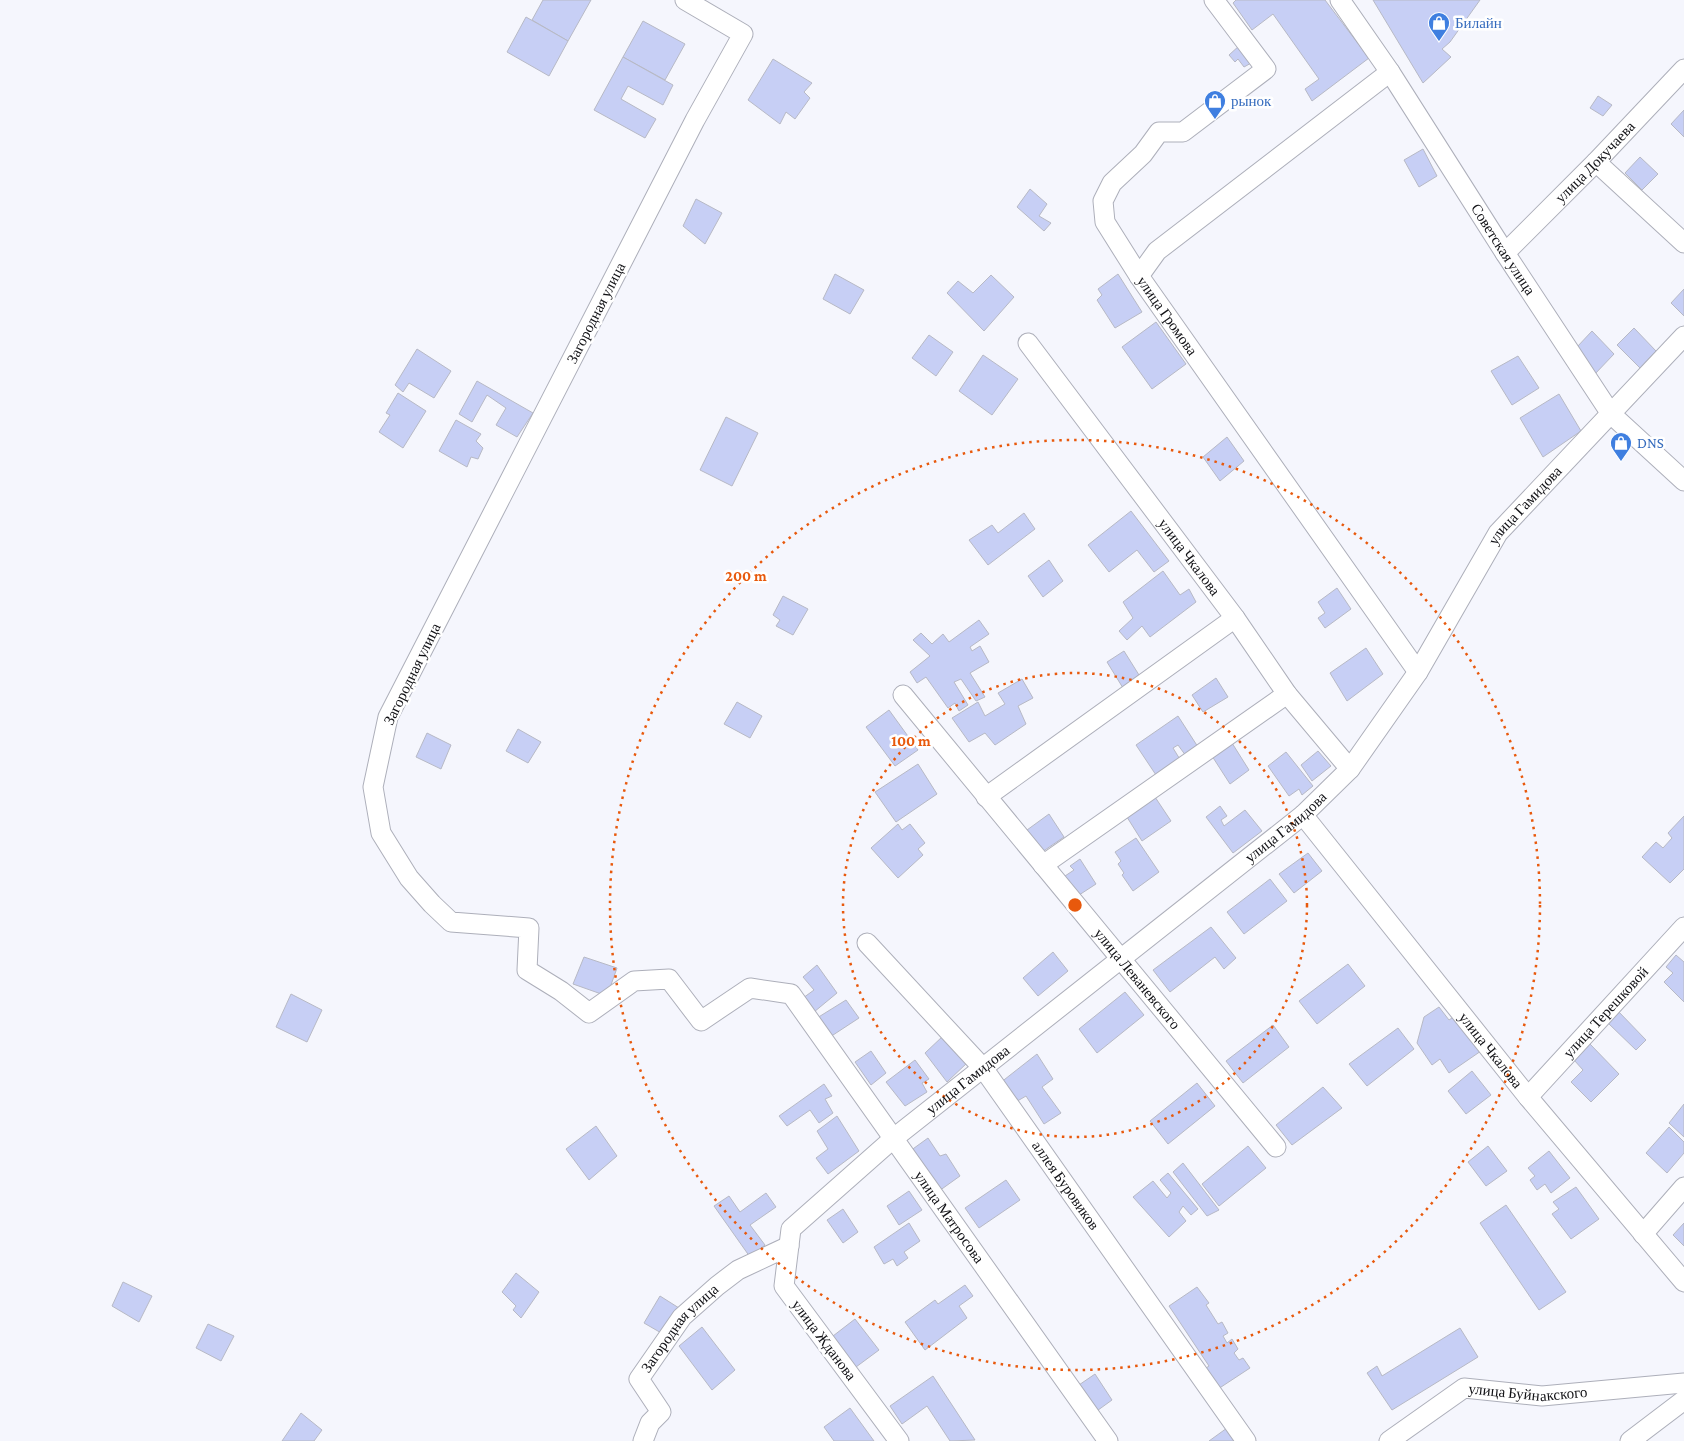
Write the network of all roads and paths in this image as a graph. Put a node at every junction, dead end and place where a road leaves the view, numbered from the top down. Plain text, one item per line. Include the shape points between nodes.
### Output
1 (685, 0) edge
2 (1214, 0) edge
3 (1340, 0) edge
4 (1684, 69) edge
5 (1390, 72) junction
6 (1596, 162) junction
7 (1684, 244) edge
8 (1505, 253) junction
9 (1139, 276) junction
10 (1684, 336) edge
11 (1028, 343) dead end
12 (1611, 414) junction
13 (1684, 481) edge
14 (1234, 618) junction
15 (1418, 672) junction
16 (1286, 694) junction
17 (903, 695) dead end
18 (1350, 769) junction
19 (986, 797) junction
20 (1303, 815) junction
21 (1043, 865) junction
22 (1684, 927) edge
23 (867, 942) dead end
24 (1120, 958) junction
25 (791, 994) joint
26 (983, 1068) junction
27 (1528, 1097) junction
28 (894, 1138) junction
29 (1276, 1147) dead end
30 (1684, 1187) edge
31 (1643, 1234) junction
32 (790, 1238) junction
33 (1684, 1282) edge
34 (1684, 1383) edge
35 (1684, 1400) edge
36 (643, 1441) edge
37 (899, 1441) edge
38 (1108, 1441) edge
39 (1246, 1441) edge
40 (1389, 1441) edge
41 (1630, 1441) edge

1 - 25 street, Загородная улица via 743,34 695,120 388,717 373,787 381,833 409,878 432,904 451,922 529,928 527,970 562,991 589,1013 634,981 668,979 701,1020 750,988
2 - 9 street, улица Громова via 1266,69 1183,132 1159,132 1143,154 1112,183 1103,202 1105,222
3 - 5 street, Советская улица
4 - 6 street, улица Докучаева
5 - 8 street, Советская улица
5 - 9 street via 1157,251
6 - 7 street
6 - 8 street, улица Докучаева
8 - 12 street, Советская улица
9 - 15 street, улица Громова
10 - 12 street, улица Гамидова
11 - 14 street, улица Чкалова
12 - 13 street, Советская улица
12 - 15 street, улица Гамидова via 1498,533
14 - 16 street, улица Чкалова
14 - 19 street
15 - 18 street, улица Гамидова
16 - 18 street, улица Чкалова
16 - 21 street
17 - 19 street, улица Леваневского
18 - 20 street, улица Гамидова
19 - 21 street, улица Леваневского
20 - 24 street, улица Гамидова
20 - 27 street, улица Чкалова
21 - 24 street, улица Леваневского
22 - 27 street, улица Терешковой
23 - 26 street, аллея Буровиков
24 - 26 street, улица Гамидова
24 - 29 street, улица Леваневского
25 - 28 street, улица Матросова
26 - 28 street, улица Гамидова
26 - 39 street, аллея Буровиков
27 - 31 street, улица Чкалова
28 - 32 street, улица Гамидова
28 - 38 street, улица Матросова
30 - 31 street
31 - 33 street, улица Чкалова
32 - 36 street, Загородная улица via 738,1270 682,1317 639,1379 661,1412 650,1423
32 - 37 street, улица Жданова via 784,1286
34 - 40 street, улица Буйнакского via 1542,1396 1464,1388
35 - 41 street

